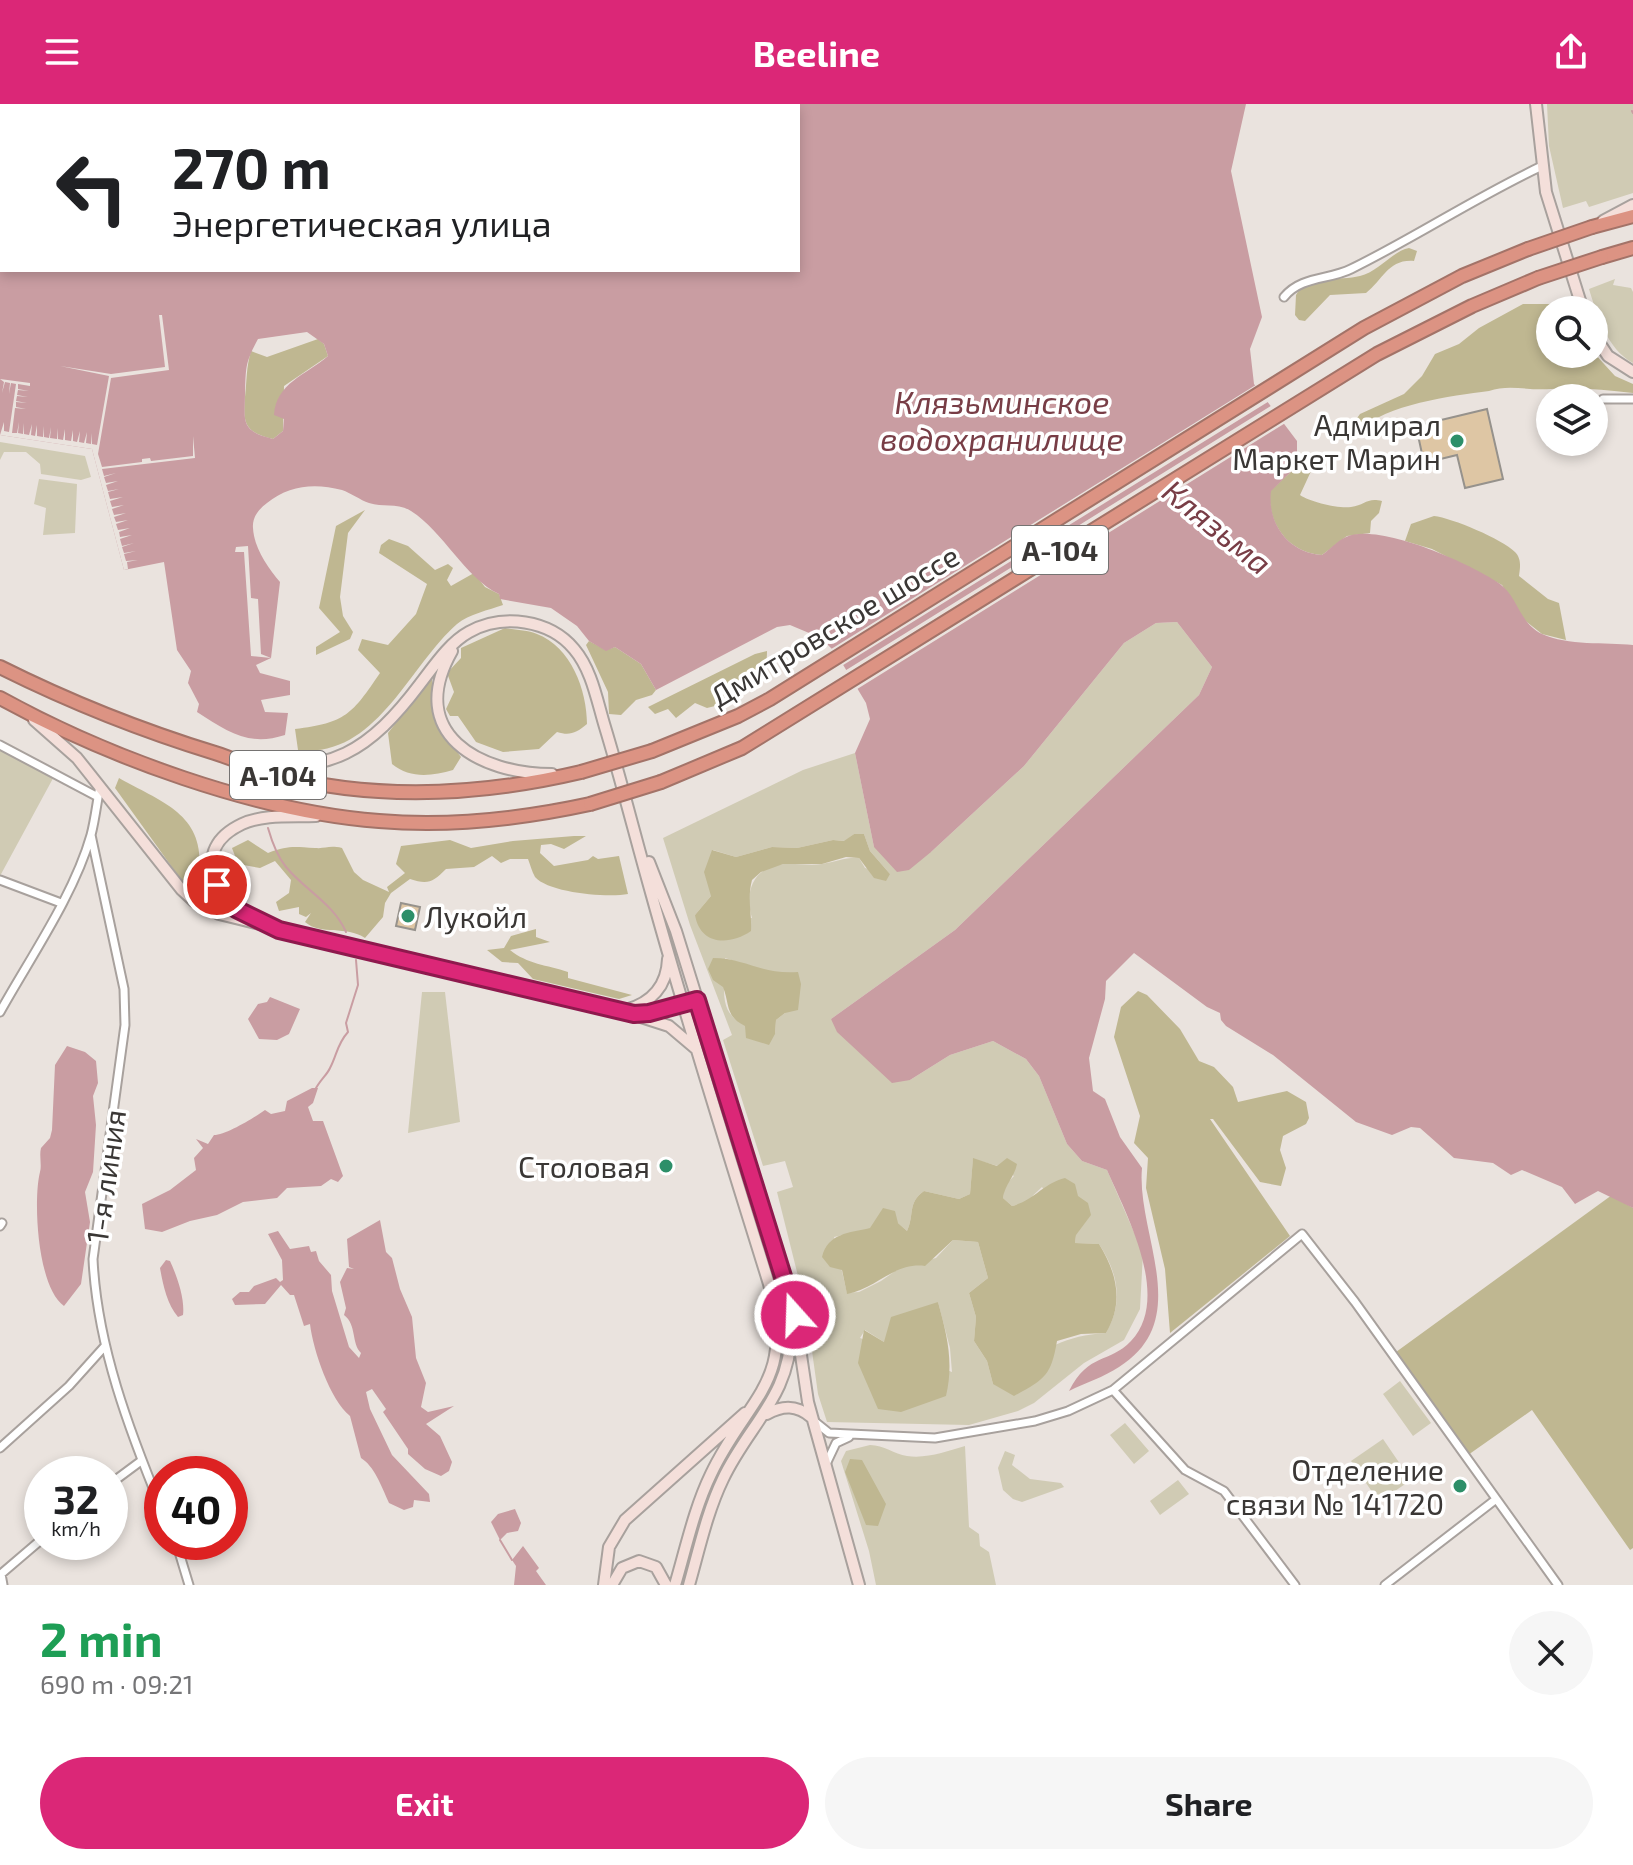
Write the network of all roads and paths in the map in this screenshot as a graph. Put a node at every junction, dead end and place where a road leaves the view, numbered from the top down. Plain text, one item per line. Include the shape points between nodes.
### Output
1 (1536, 104) edge
2 (1542, 166) junction
3 (1633, 205) edge
4 (1633, 216) edge
5 (1592, 227) junction
6 (1633, 250) edge
7 (1579, 296) edge
8 (1284, 297) dead end
9 (1608, 356) edge
10 (1633, 372) edge
11 (1608, 399) edge
12 (1633, 399) edge
13 (457, 641) junction
14 (0, 667) edge
15 (0, 698) edge
16 (20, 709) junction
17 (0, 745) edge
18 (227, 757) junction
19 (578, 773) junction
20 (99, 792) junction
21 (338, 816) junction
22 (636, 831) junction
23 (91, 835) junction
24 (0, 880) edge
25 (61, 903) junction
26 (279, 930) junction
27 (667, 948) junction
28 (697, 1000) junction
29 (684, 1004) junction
30 (620, 1011) junction
31 (0, 1012) edge
32 (698, 1051) junction
33 (782, 1280) junction
34 (105, 1346) junction
35 (1113, 1390) junction
36 (758, 1401) junction
37 (765, 1415) junction
38 (812, 1419) junction
39 (822, 1435) junction
40 (854, 1435) junction
41 (0, 1448) edge
42 (141, 1461) junction
43 (144, 1468) edge
44 (827, 1468) junction
45 (128, 1471) edge
46 (1495, 1500) junction
47 (24, 1554) edge
48 (181, 1560) edge
49 (3, 1585) edge
50 (189, 1585) edge
51 (604, 1585) edge
52 (612, 1585) edge
53 (666, 1585) edge
54 (675, 1585) edge
55 (689, 1585) edge
56 (859, 1585) edge
57 (1295, 1585) edge
58 (1385, 1585) edge
59 (1558, 1585) edge

1 - 2 main road
2 - 7 main road
2 - 8 street via 1413,239 1345,272 1292,287
3 - 5 main road, А-104
4 - 5 highway, Дмитровское шоссе / А-104
5 - 19 highway, Дмитровское шоссе / А-104, bridge via 1414,299 738,716 652,751
6 - 21 highway, Дмитровское шоссе / А-104, bridge via 1538,278 1390,348 742,748 661,782 527,818 380,821
9 - 10 main road
11 - 12 street
13 - 18 main road via 406,703 366,743 343,756 287,766
13 - 19 main road via 438,696 449,736 472,757 511,772
13 - 22 main road via 470,631 518,621 564,638 586,666
14 - 18 highway, Дмитровское шоссе / А-104 via 108,718
15 - 16 highway, Дмитровское шоссе / А-104
16 - 20 main road via 56,737
16 - 21 highway, Дмитровское шоссе / А-104 via 163,770
17 - 20 street
18 - 19 highway, Дмитровское шоссе / А-104 via 271,773 390,792 498,788
20 - 23 street
20 - 26 main road via 194,901 219,914
21 - 26 main road via 254,820 233,830 219,845 213,875 221,893 236,909
22 - 27 main road
22 - 28 main road
23 - 25 street
23 - 34 street, 1-я линия via 125,1025 93,1259
24 - 25 street
25 - 31 street
26 - 30 main road
27 - 29 main road
27 - 30 main road via 660,988 644,1004
28 - 29 main road
28 - 33 main road
29 - 30 main road via 649,1013
29 - 32 main road
30 - 32 main road via 669,1026
32 - 36 main road via 776,1312 775,1361
33 - 37 main road via 792,1330 790,1355 782,1385
33 - 38 main road via 795,1315
34 - 41 street
34 - 42 street, 1-я линия
35 - 40 street via 1046,1418 970,1434 910,1439
35 - 46 street via 1302,1234
35 - 57 street via 1185,1470 1224,1491
36 - 51 main road via 625,1520 609,1547
36 - 54 main road via 706,1484
37 - 38 main road via 794,1407
37 - 55 main road via 719,1489
38 - 39 main road
39 - 40 street
39 - 44 main road
40 - 44 street via 836,1443
42 - 43 street, 1-я линия
42 - 45 street
44 - 56 main road
46 - 58 street
46 - 59 street
47 - 49 street via 1,1574
48 - 50 street
52 - 53 main road via 622,1568 639,1561 656,1567

